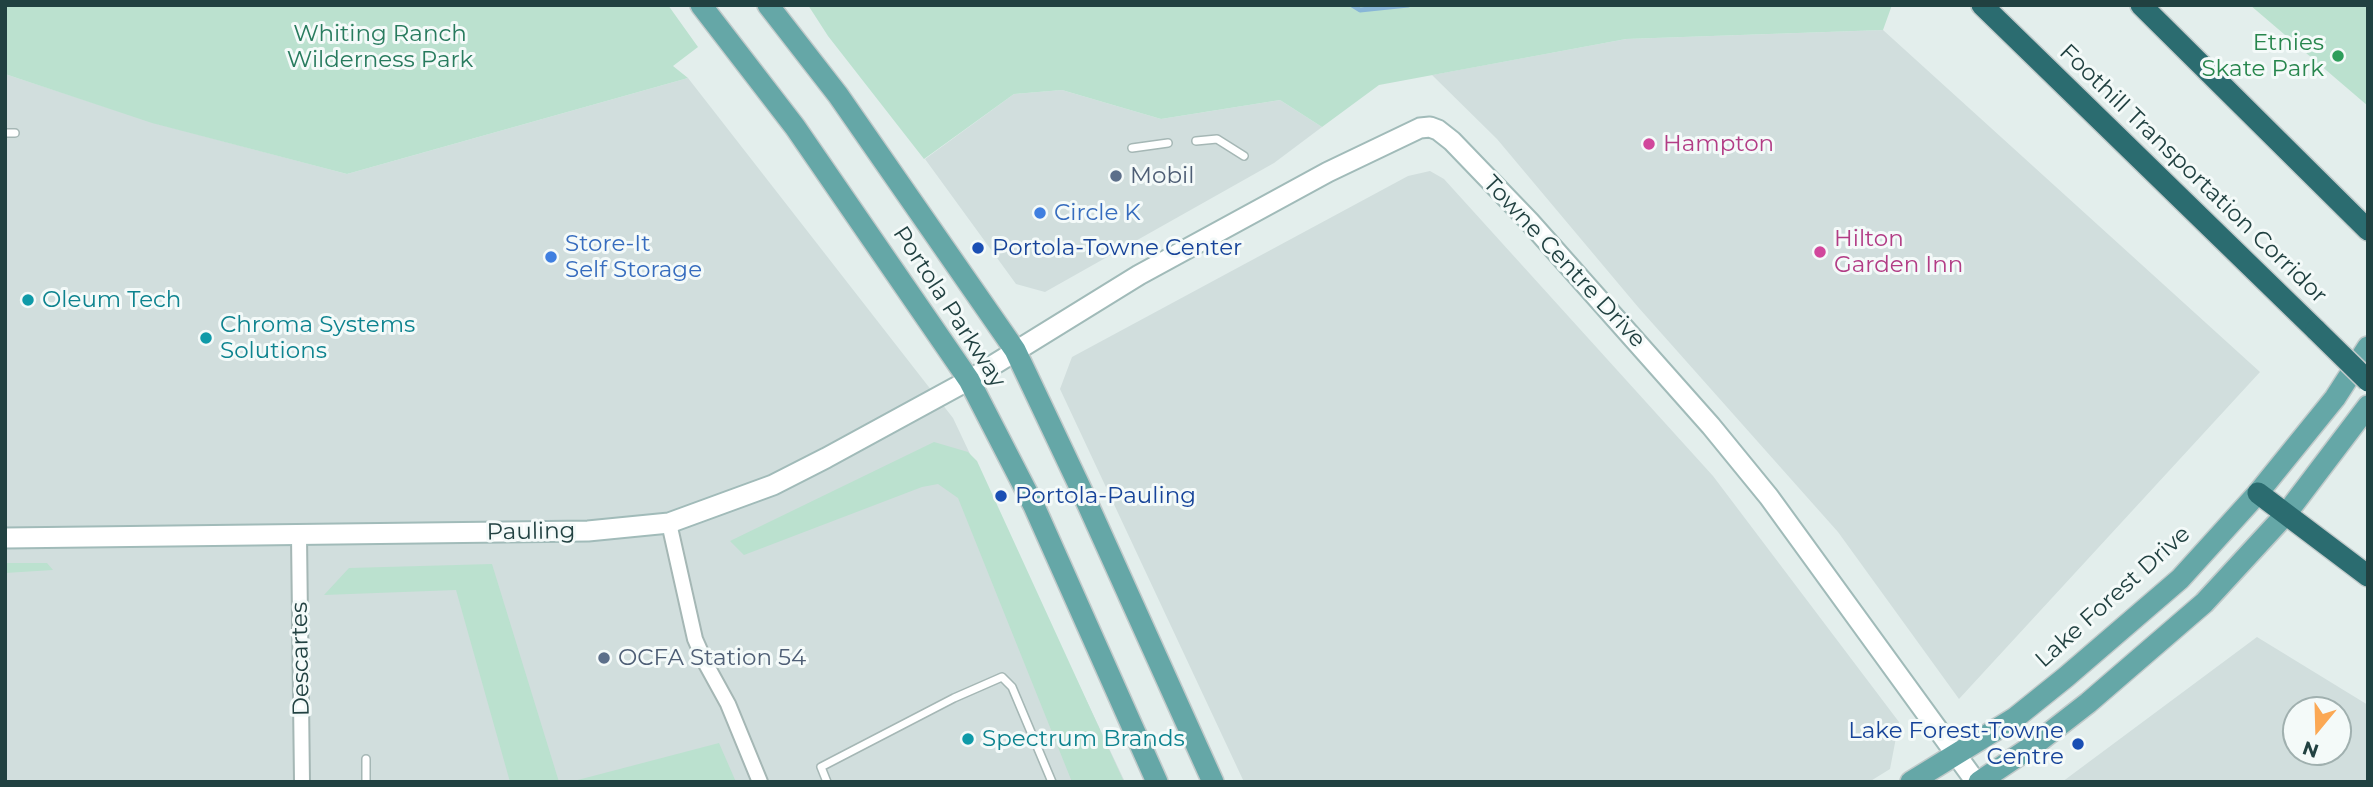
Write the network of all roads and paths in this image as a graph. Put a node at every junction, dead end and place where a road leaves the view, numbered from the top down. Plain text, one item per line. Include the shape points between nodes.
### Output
1 (701, 5) edge
2 (768, 5) edge
3 (1982, 5) edge
4 (2141, 5) edge
5 (5, 133) edge
6 (15, 133) dead end
7 (1196, 141) dead end
8 (1168, 143) dead end
9 (1132, 148) dead end
10 (1244, 156) dead end
11 (2368, 230) edge
12 (2368, 347) edge
13 (1015, 350) junction
14 (970, 380) junction
15 (2368, 381) edge
16 (2368, 406) edge
17 (2258, 493) junction
18 (2286, 514) junction
19 (669, 523) junction
20 (299, 536) junction
21 (5, 538) edge
22 (2368, 576) edge
23 (1956, 755) junction
24 (366, 759) dead end
25 (302, 782) edge
26 (366, 782) edge
27 (760, 782) edge
28 (827, 782) edge
29 (1052, 782) edge
30 (1157, 782) edge
31 (1213, 782) edge
32 (1911, 782) edge
33 (1978, 782) edge

1 - 14 main road, Portola Parkway via 796,127
2 - 13 main road, Portola Parkway via 838,95
3 - 15 highway, Foothill Transportation Corridor, bridge
4 - 11 highway
5 - 6 lane
7 - 10 lane via 1217,139
8 - 9 lane
12 - 17 main road, Lake Forest Drive via 2335,398
13 - 14 main road, Pauling
13 - 23 main road, Towne Centre Drive via 1120,285 1328,172 1420,128 1434,128 1528,221 1711,426 1769,497
13 - 31 main road, Portola Parkway
14 - 19 main road, Pauling via 773,485
14 - 30 main road, Portola Parkway via 1034,506
16 - 18 main road
17 - 18 highway
17 - 23 main road, Lake Forest Drive via 2180,579 2108,642 2015,718
18 - 22 highway
18 - 33 main road via 2204,603 2079,710
19 - 20 main road, Pauling via 588,531
19 - 27 street via 695,639
20 - 21 main road, Pauling
20 - 25 street, Descartes
23 - 32 main road, Lake Forest Drive
23 - 33 main road, Towne Centre Drive
24 - 26 lane
28 - 29 lane via 821,767 1002,677 1012,687

